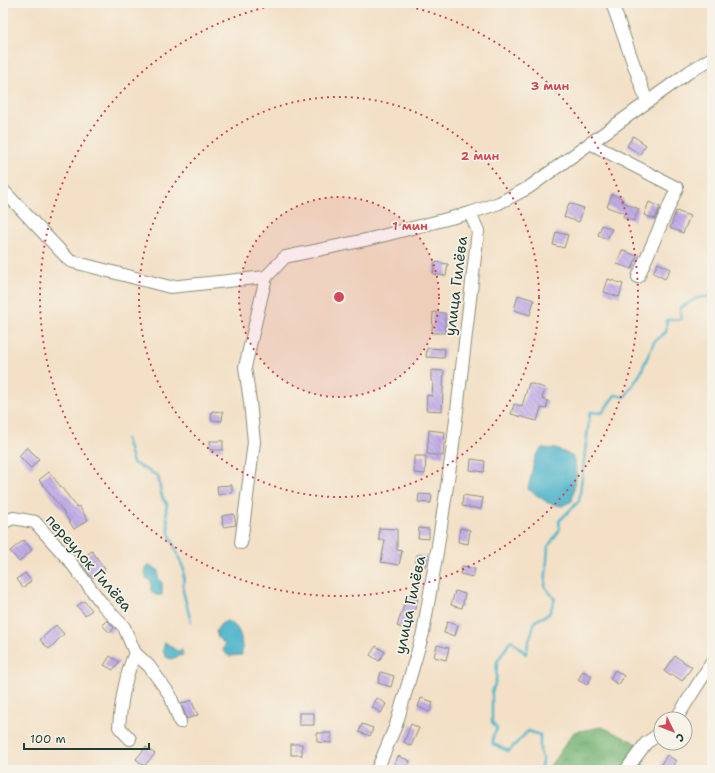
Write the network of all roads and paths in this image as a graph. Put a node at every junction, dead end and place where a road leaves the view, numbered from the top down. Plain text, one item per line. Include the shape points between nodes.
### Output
1 (612, 3) edge
2 (712, 58) edge
3 (647, 102) junction
4 (590, 144) junction
5 (3, 190) edge
6 (470, 213) junction
7 (266, 277) junction
8 (638, 277) dead end
9 (3, 523) edge
10 (241, 543) dead end
11 (135, 653) junction
12 (712, 662) edge
13 (681, 711) edge
14 (180, 722) dead end
15 (653, 738) edge
16 (130, 739) dead end
17 (377, 770) edge
18 (626, 770) edge

1 - 3 street
2 - 3 street
3 - 4 street
4 - 6 street via 528,188 499,203
4 - 8 street via 676,188
5 - 7 street via 70,261 170,288
6 - 7 street, улица Гилёва via 370,239 285,257
6 - 17 street, улица Гилёва via 478,231 452,453 437,552 423,633 396,725
7 - 10 street via 245,367 254,442
9 - 11 street, переулок Гилёва via 13,518 35,522 124,627
11 - 14 street, переулок Гилёва via 149,666 170,695
11 - 16 street via 120,710 119,727
12 - 13 street
15 - 18 street via 646,743

